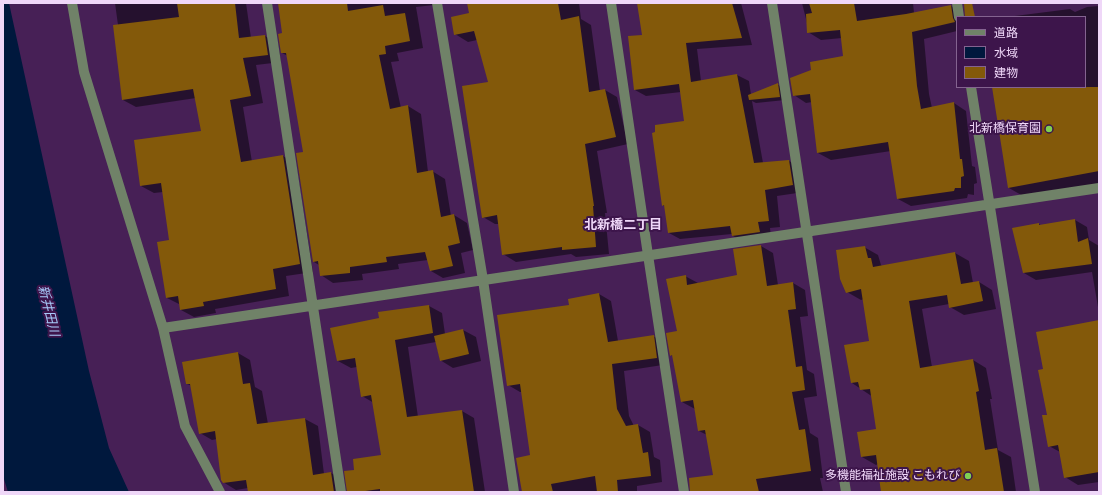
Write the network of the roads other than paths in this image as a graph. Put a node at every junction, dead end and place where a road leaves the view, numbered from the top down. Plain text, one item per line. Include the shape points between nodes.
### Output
1 (72, 3) edge
2 (267, 3) edge
3 (437, 3) edge
4 (611, 3) edge
5 (772, 3) edge
6 (957, 3) edge
7 (959, 16) edge
8 (970, 88) edge
9 (1099, 188) edge
10 (989, 204) junction
11 (807, 232) junction
12 (648, 255) junction
13 (483, 280) junction
14 (314, 306) junction
15 (163, 328) junction
16 (220, 492) edge
17 (342, 492) edge
18 (514, 492) edge
19 (684, 492) edge
20 (846, 492) edge
21 (1034, 492) edge

1 - 15 street via 84,72
2 - 14 street
3 - 13 street
4 - 12 street
5 - 11 street
6 - 7 street
8 - 10 street
9 - 10 street
10 - 11 street
10 - 21 street
11 - 12 street
11 - 20 street
12 - 13 street
12 - 19 street
13 - 14 street
13 - 18 street
14 - 15 street
14 - 17 street
15 - 16 street via 186,426

